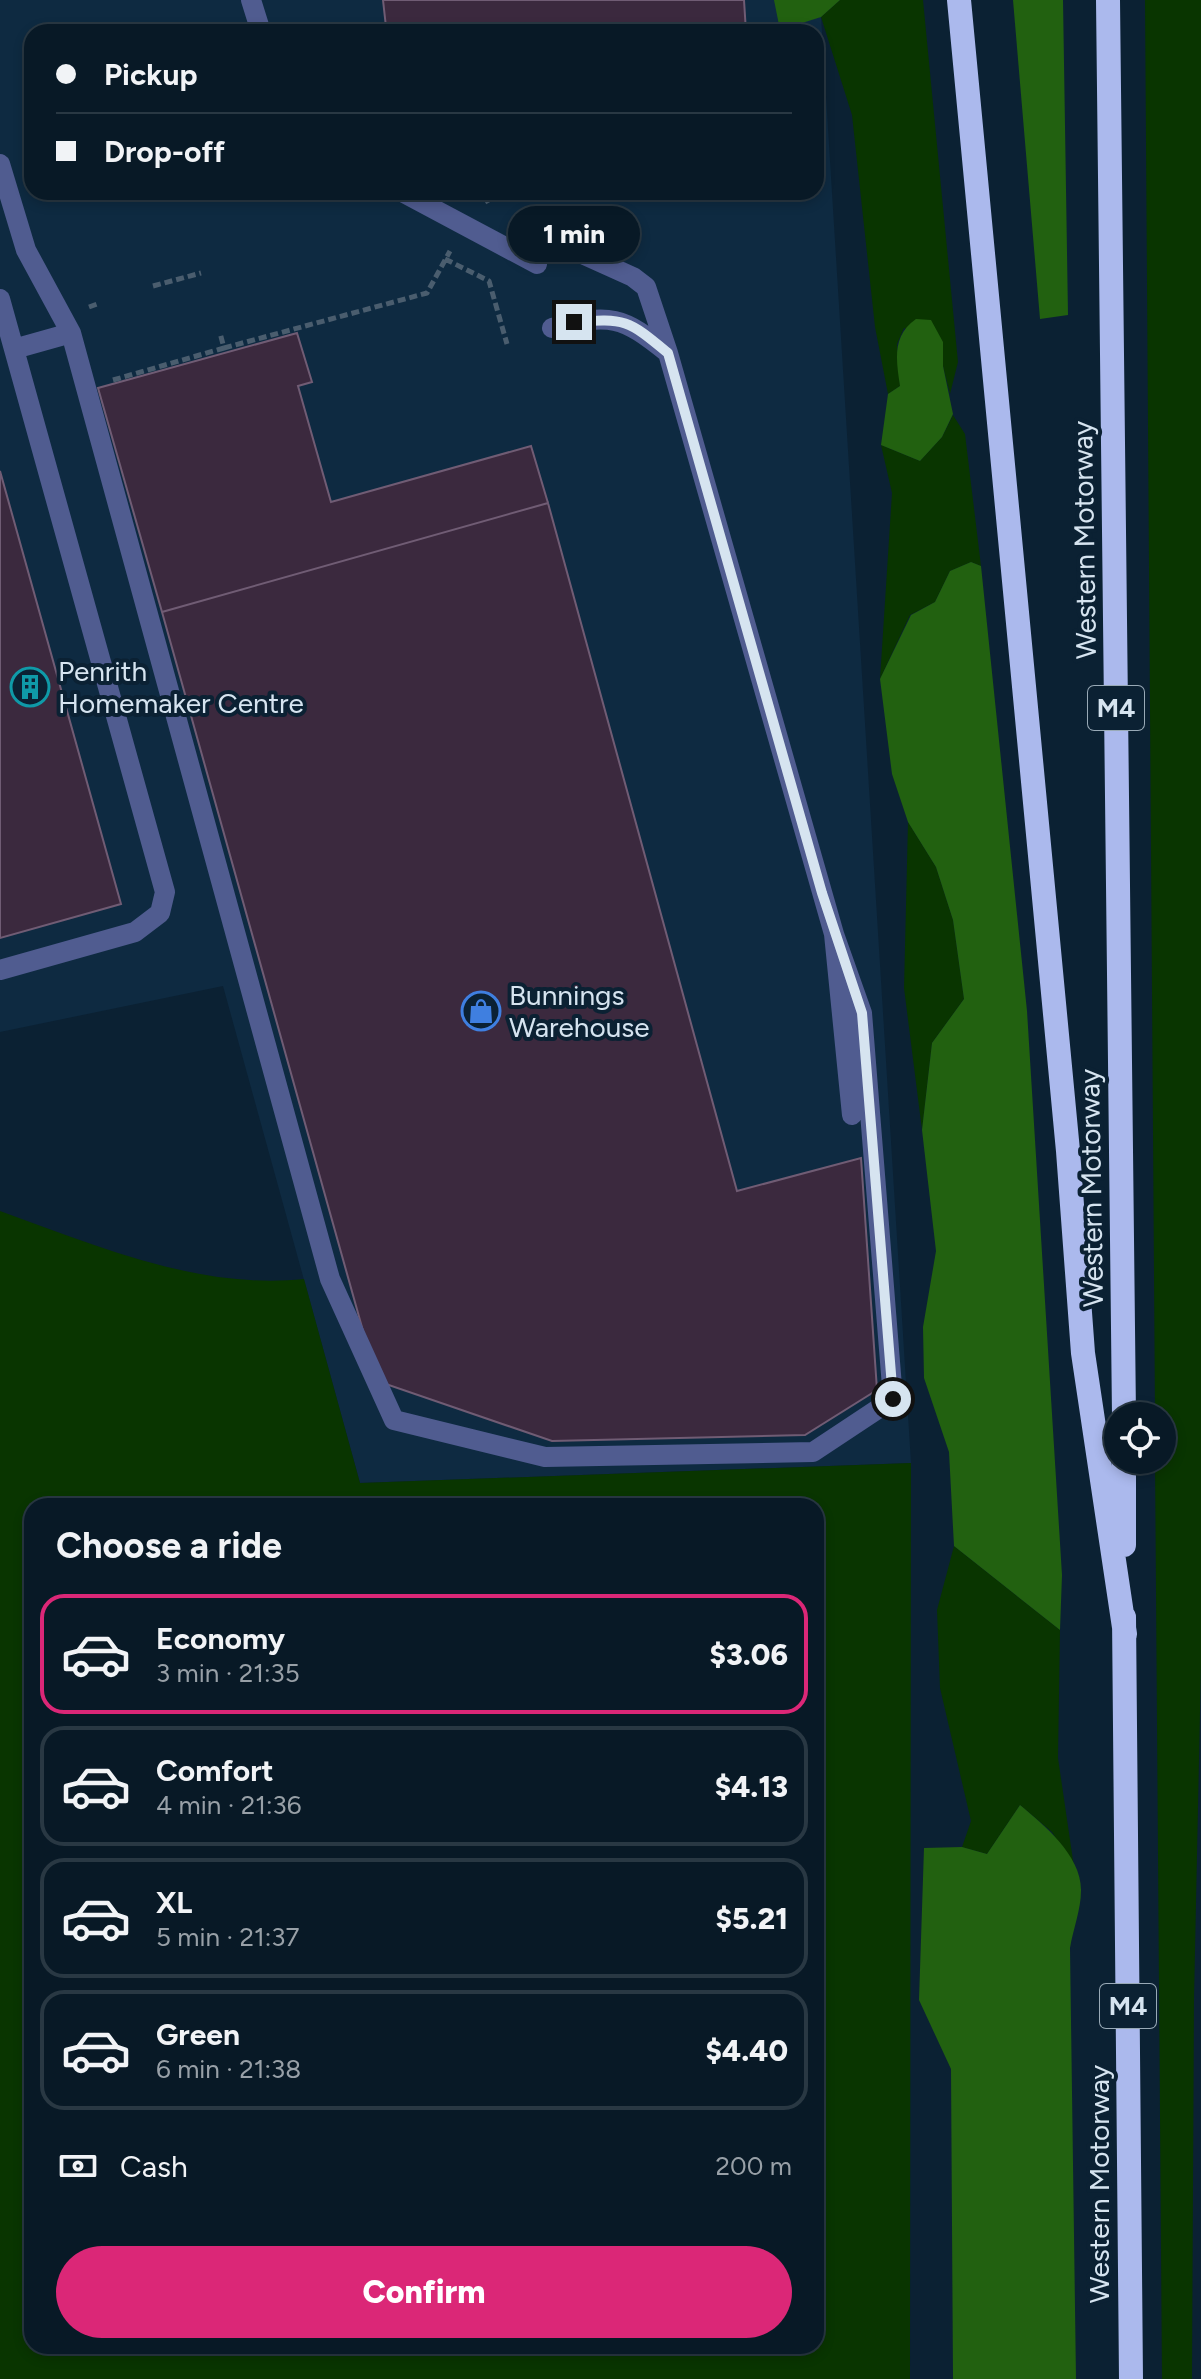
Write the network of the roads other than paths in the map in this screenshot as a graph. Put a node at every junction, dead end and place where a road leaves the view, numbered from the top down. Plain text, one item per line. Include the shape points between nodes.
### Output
1 (251, 0) edge
2 (959, 0) edge
3 (1108, 0) edge
4 (258, 24) edge
5 (0, 164) edge
6 (417, 200) edge
7 (506, 247) junction
8 (537, 264) dead end
9 (0, 299) edge
10 (552, 328) dead end
11 (71, 333) junction
12 (14, 349) junction
13 (668, 353) junction
14 (834, 934) junction
15 (0, 970) edge
16 (852, 1115) dead end
17 (1124, 1402) edge
18 (1124, 1474) edge
19 (1125, 1634) junction
20 (1131, 2379) edge

1 - 4 lane
2 - 19 highway via 1083,1353
3 - 17 highway, Western Motorway / M4
5 - 11 lane via 26,250
6 - 7 lane
7 - 8 lane
7 - 13 lane via 540,241 562,245 633,277 646,287
9 - 12 lane
10 - 13 lane via 617,318
11 - 12 lane
11 - 14 lane via 330,1279 394,1420 545,1457 813,1452 893,1399 862,1013
12 - 15 lane via 165,892 160,913 135,932
13 - 14 lane
14 - 16 lane
18 - 19 highway, Western Motorway / M4
19 - 20 highway, Western Motorway / M4

